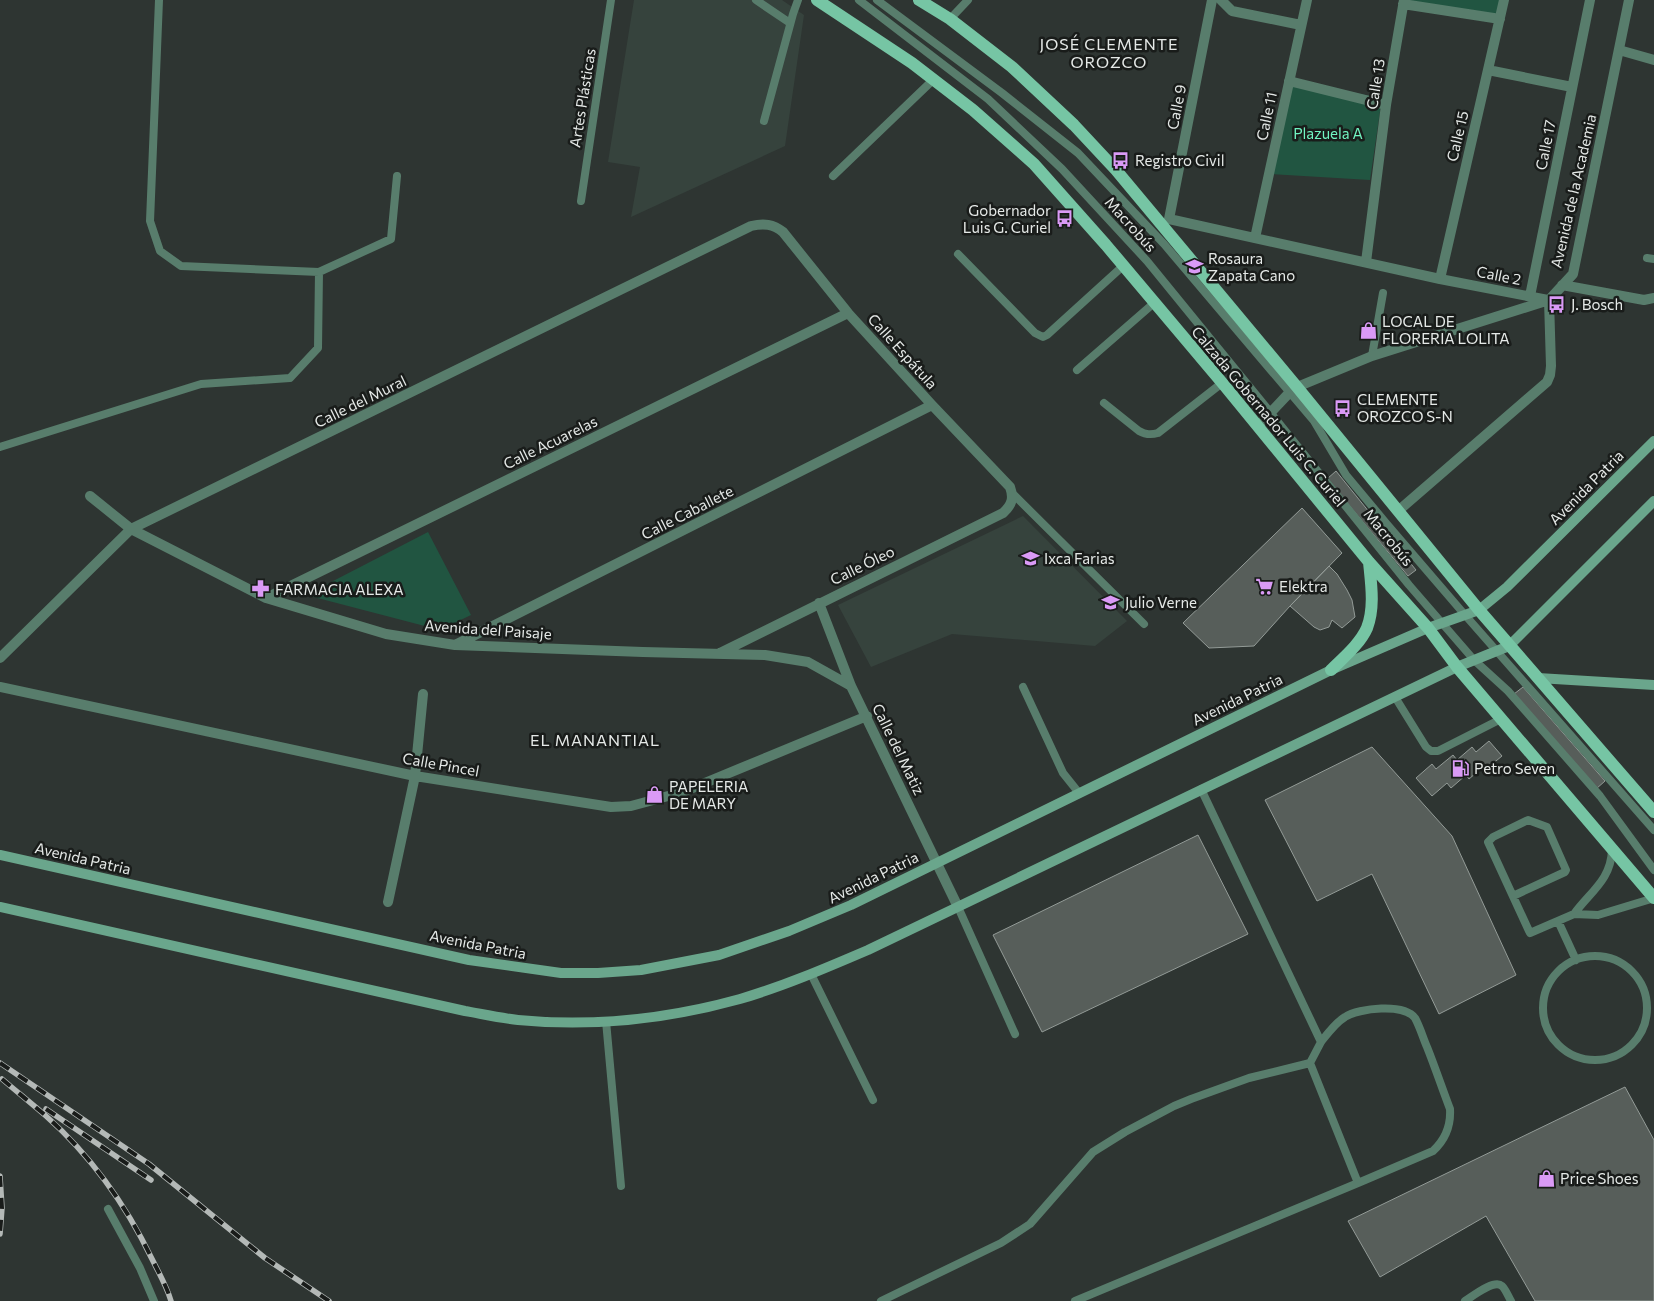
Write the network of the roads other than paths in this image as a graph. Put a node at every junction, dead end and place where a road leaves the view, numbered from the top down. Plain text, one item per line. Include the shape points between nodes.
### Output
1 (159, 0) edge
2 (611, 0) edge
3 (756, 0) edge
4 (798, 0) edge
5 (817, 0) edge
6 (860, 0) edge
7 (878, 0) edge
8 (919, 0) edge
9 (968, 0) edge
10 (1212, 0) edge
11 (1220, 0) edge
12 (1307, 0) edge
13 (1504, 0) edge
14 (1590, 0) edge
15 (1629, 0) edge
16 (1403, 2) edge
17 (950, 19) junction
18 (1500, 19) junction
19 (790, 23) junction
20 (1301, 25) junction
21 (1619, 50) junction
22 (1654, 60) edge
23 (1488, 70) junction
24 (934, 79) junction
25 (1289, 81) junction
26 (1572, 87) junction
27 (1386, 105) junction
28 (764, 121) dead end
29 (396, 176) dead end
30 (833, 176) dead end
31 (581, 201) dead end
32 (1169, 219) joint
33 (768, 224) joint
34 (1255, 238) junction
35 (958, 254) dead end
36 (1366, 262) junction
37 (1123, 266) junction
38 (319, 272) junction
39 (1440, 279) junction
40 (1562, 285) junction
41 (1383, 293) dead end
42 (1530, 296) junction
43 (1654, 298) edge
44 (1549, 300) junction
45 (1154, 303) junction
46 (848, 313) junction
47 (1372, 356) junction
48 (1077, 370) dead end
49 (1222, 383) junction
50 (1293, 390) junction
51 (1104, 403) dead end
52 (932, 405) junction
53 (1270, 412) junction
54 (1258, 426) junction
55 (1654, 440) edge
56 (0, 447) edge
57 (90, 496) dead end
58 (1012, 497) junction
59 (1654, 501) edge
60 (1398, 511) junction
61 (131, 529) junction
62 (1369, 562) junction
63 (266, 598) junction
64 (819, 603) junction
65 (1479, 610) junction
66 (1465, 615) junction
67 (1442, 623) junction
68 (1144, 624) dead end
69 (1428, 628) junction
70 (455, 645) junction
71 (1509, 646) junction
72 (1497, 652) junction
73 (720, 653) junction
74 (0, 658) edge
75 (1474, 660) junction
76 (1457, 667) junction
77 (1331, 670) junction
78 (1538, 678) junction
79 (1654, 685) edge
80 (0, 686) edge
81 (852, 686) junction
82 (1024, 686) dead end
83 (423, 694) dead end
84 (1395, 696) junction
85 (867, 716) junction
86 (1501, 719) junction
87 (415, 776) junction
88 (1201, 789) junction
89 (1079, 793) junction
90 (1654, 812) edge
91 (1654, 830) edge
92 (1612, 850) junction
93 (0, 855) edge
94 (936, 862) junction
95 (1654, 870) edge
96 (1513, 896) junction
97 (1654, 898) edge
98 (388, 902) dead end
99 (0, 907) edge
100 (958, 907) junction
101 (1574, 914) junction
102 (1558, 921) junction
103 (1576, 960) junction
104 (812, 974) junction
105 (606, 1021) junction
106 (1015, 1034) dead end
107 (1321, 1042) junction
108 (1310, 1063) junction
109 (873, 1100) dead end
110 (1358, 1183) junction
111 (621, 1186) dead end
112 (108, 1209) dead end
113 (154, 1301) edge
114 (881, 1301) edge
115 (1075, 1301) edge
116 (1465, 1301) edge
117 (1511, 1301) edge

1 - 38 lane via 150,221 160,251 181,266
2 - 31 lane, Artes Plásticas
3 - 19 lane
4 - 19 lane
5 - 24 main road, Calzada Gobernador Luis C. Curiel
6 - 53 lane, Macrobús via 988,99 1062,169 1147,261
7 - 50 lane, Macrobús via 1078,153 1164,244
8 - 17 main road
9 - 17 lane
10 - 32 street, Calle 9
11 - 20 street via 1232,11
12 - 20 street, Calle 11
13 - 18 street, Calle 15
14 - 26 street, Calle 17
15 - 21 street, Avenida de la Academia
16 - 18 street
16 - 27 street, Calle 13
17 - 50 main road via 1012,67 1116,170
18 - 23 street, Calle 15
19 - 28 lane
20 - 25 street, Calle 11
21 - 22 street
21 - 40 street, Avenida de la Academia via 1573,274
23 - 26 street
23 - 39 street, Calle 15
24 - 30 lane
24 - 37 main road, Calzada Gobernador Luis C. Curiel via 1034,164
25 - 27 street
25 - 34 street, Calle 11
26 - 42 street, Calle 17
27 - 36 street, Calle 13
29 - 38 lane via 391,239
32 - 34 street, Calle 2
33 - 46 street, Calle Espátula via 783,232
33 - 61 street, Calle del Mural via 751,226
34 - 36 street, Calle 2
35 - 37 lane via 1035,334 1043,337
36 - 39 street, Calle 2
37 - 45 main road, Calzada Gobernador Luis C. Curiel
38 - 56 lane via 318,348 290,378 201,384
39 - 42 street, Calle 2
40 - 43 street via 1644,300
40 - 44 street, Avenida de la Academia
41 - 47 lane
42 - 44 street, Calle 2
44 - 47 street
44 - 60 street via 1551,366 1547,382
45 - 48 lane
45 - 49 main road, Calzada Gobernador Luis C. Curiel
46 - 52 street, Calle Espátula
46 - 63 street, Calle Acuarelas
47 - 50 street
49 - 51 lane via 1154,434 1144,434
49 - 54 main road, Calzada Gobernador Luis C. Curiel
50 - 53 street
50 - 60 main road
50 - 66 lane, Macrobús via 1346,475
52 - 58 street, Calle Espátula via 1010,487
52 - 70 street, Calle Caballete
53 - 54 street
53 - 67 lane, Macrobús
54 - 62 main road, Calzada Gobernador Luis C. Curiel
55 - 65 street, Avenida Patria via 1507,587
57 - 61 street, Avenida del Paisaje
58 - 64 street, Calle Óleo via 1003,513
58 - 68 lane
59 - 71 street
60 - 65 main road
61 - 63 street, Avenida del Paisaje
61 - 74 street, Calle del Mural
62 - 69 main road, Calzada Gobernador Luis C. Curiel
62 - 77 main road via 1372,589 1367,629
63 - 70 street, Avenida del Paisaje via 386,634
64 - 73 street, Calle Óleo
64 - 81 street, Calle del Matiz
65 - 66 street, Avenida Patria
65 - 71 main road
66 - 67 street, Avenida Patria
66 - 72 lane, Macrobús
67 - 69 street, Avenida Patria
67 - 75 lane, Macrobús
69 - 76 main road, Calzada Gobernador Luis C. Curiel
69 - 77 street, Avenida Patria
70 - 73 street, Avenida del Paisaje
71 - 72 street
71 - 78 main road
72 - 75 street
72 - 91 lane, Macrobús
73 - 81 street, Avenida del Paisaje via 765,655 808,662
75 - 76 street
75 - 95 lane, Macrobús via 1508,691 1600,796
76 - 84 street
76 - 86 main road, Calzada Gobernador Luis C. Curiel
77 - 89 street, Avenida Patria
78 - 79 street
78 - 90 main road
80 - 87 street, Calle Pincel
81 - 85 street, Calle del Matiz
82 - 89 lane via 1063,773
83 - 87 street
84 - 86 lane via 1431,751 1438,751
84 - 88 street
85 - 87 street, Calle Pincel via 684,792 631,806 611,807
85 - 94 street, Calle del Matiz
86 - 92 main road, Calzada Gobernador Luis C. Curiel
87 - 98 street
88 - 100 street
88 - 107 lane
89 - 94 street, Avenida Patria
92 - 97 main road, Calzada Gobernador Luis C. Curiel
92 - 101 lane via 1612,862 1603,881
93 - 94 street, Avenida Patria via 469,960 561,973 641,970 718,955 789,931 851,905
94 - 100 street, Calle del Matiz
96 - 96 lane via 1488,840 1528,820 1545,826 1549,831 1566,870
96 - 102 lane via 1530,933
97 - 101 lane via 1598,915
99 - 105 street via 465,1011 517,1020
100 - 104 street
100 - 106 lane
101 - 102 lane
102 - 103 lane
103 - 103 lane via 1593,956 1611,958 1626,966 1646,994 1648,1012 1644,1028 1621,1054 1604,1060 1587,1060 1571,1055 1548,1031 1543,1014 1544,997 1550,982
104 - 105 street via 740,999 630,1020
104 - 109 lane
105 - 111 lane
107 - 108 lane
107 - 110 lane via 1346,1016 1358,1012 1383,1008 1409,1013 1423,1038 1450,1109 1447,1134 1433,1151
108 - 110 lane
108 - 114 lane via 1249,1078 1191,1099 1125,1132 1093,1152 1030,1224 1002,1242
110 - 115 lane
112 - 113 lane
116 - 117 lane via 1496,1284 1502,1286

